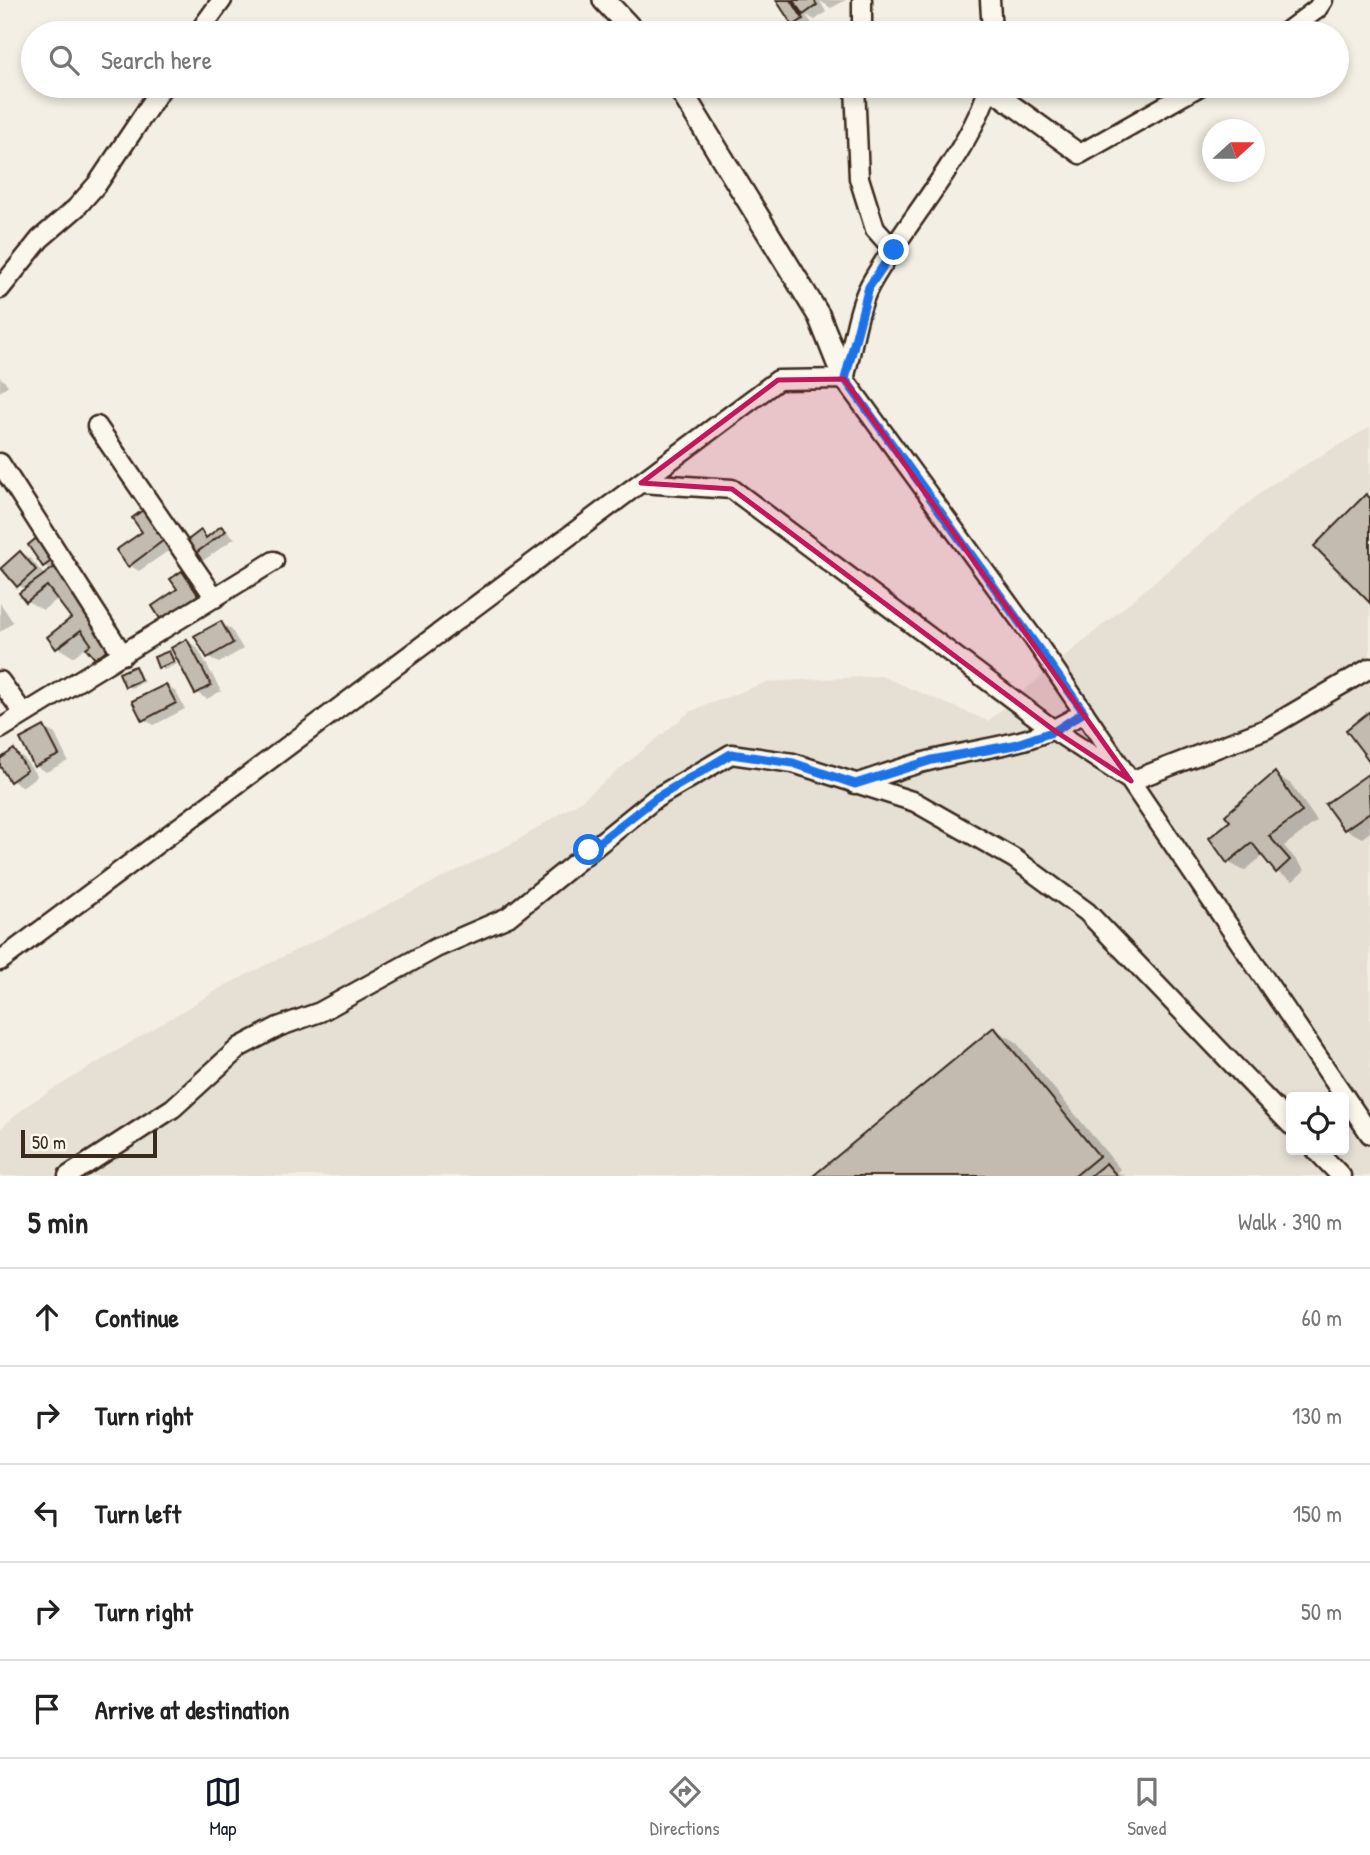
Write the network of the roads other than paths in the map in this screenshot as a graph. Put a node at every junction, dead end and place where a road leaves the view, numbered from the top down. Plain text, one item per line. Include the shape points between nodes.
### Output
1 (222, 0) edge
2 (604, 0) edge
3 (862, 0) edge
4 (990, 0) edge
5 (1323, 0) edge
6 (207, 21) edge
7 (624, 21) edge
8 (862, 21) edge
9 (991, 21) edge
10 (1301, 21) edge
11 (155, 98) edge
12 (686, 98) edge
13 (856, 98) edge
14 (985, 98) edge
15 (1004, 98) edge
16 (1179, 98) edge
17 (894, 250) junction
18 (0, 289) edge
19 (845, 379) junction
20 (97, 426) dead end
21 (0, 463) edge
22 (640, 483) junction
23 (274, 561) dead end
24 (215, 598) junction
25 (123, 655) junction
26 (1370, 668) edge
27 (0, 681) edge
28 (1084, 712) junction
29 (24, 714) junction
30 (0, 729) edge
31 (1055, 731) junction
32 (1131, 781) junction
33 (855, 784) junction
34 (0, 961) edge
35 (1286, 1120) edge
36 (1370, 1134) edge
37 (1321, 1155) edge
38 (68, 1176) edge
39 (1341, 1176) edge

1 - 6 street
2 - 7 street
3 - 8 street
4 - 9 street
5 - 10 street
11 - 18 street via 98,183 40,239
12 - 19 street via 819,316
13 - 17 street via 859,178 875,229
14 - 17 street
15 - 16 street via 1080,154
17 - 19 street via 869,287
19 - 22 street via 778,380
19 - 28 street
20 - 24 street
21 - 25 street
22 - 31 street via 732,489
22 - 34 street
23 - 24 street
24 - 25 street
25 - 29 street
26 - 32 street via 1266,729
27 - 29 street
28 - 31 street
28 - 32 street
29 - 30 street
31 - 32 street
31 - 33 street
32 - 36 street
33 - 35 street via 915,802 1015,859 1087,912
33 - 38 street via 793,763 731,754 656,798 508,917 436,948 320,1012 240,1047 173,1108
37 - 39 street

